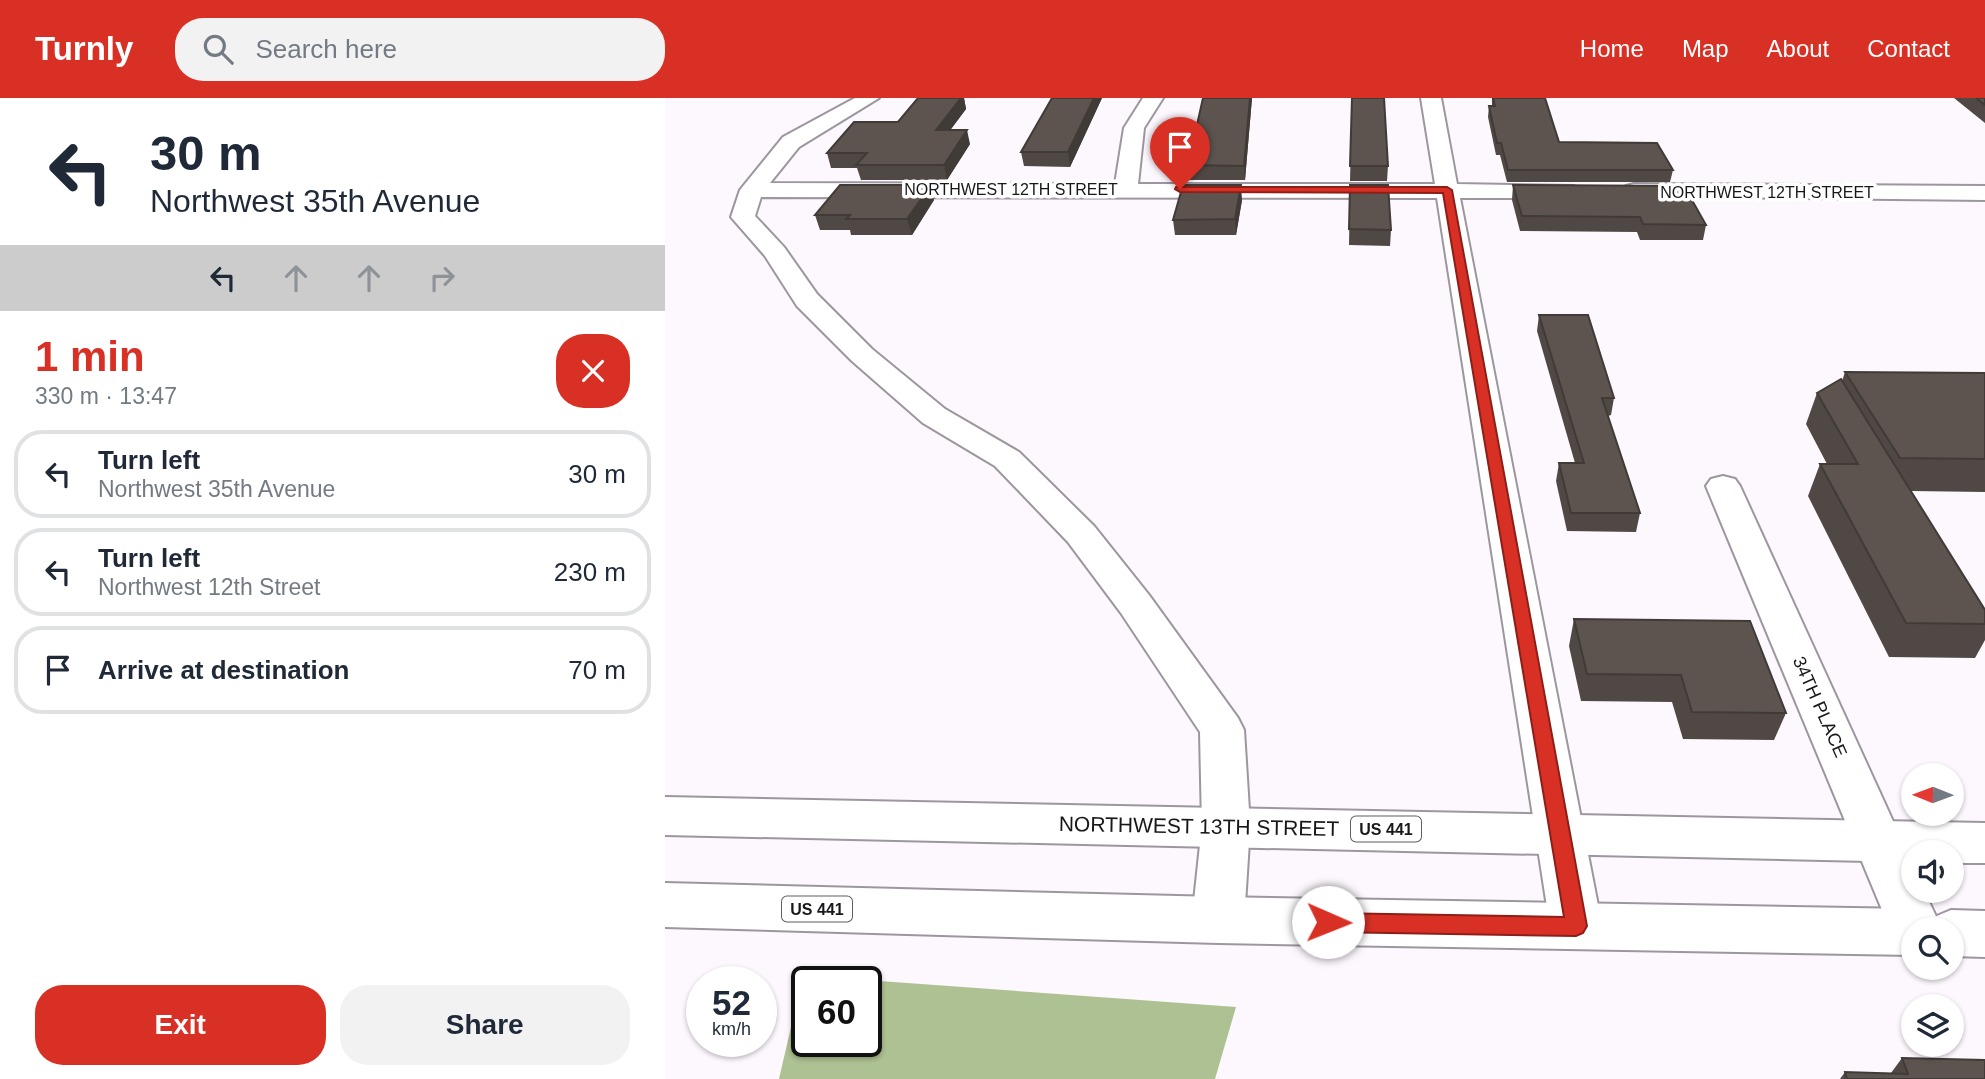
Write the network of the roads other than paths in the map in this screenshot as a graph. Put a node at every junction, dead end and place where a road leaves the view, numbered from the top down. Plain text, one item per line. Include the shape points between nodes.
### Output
1 (869, 98) edge
2 (1153, 98) edge
3 (1430, 98) edge
4 (1126, 189) junction
5 (752, 190) junction
6 (1447, 190) junction
7 (1585, 191) edge
8 (1613, 191) edge
9 (1985, 193) edge
10 (1723, 485) dead end
11 (665, 816) edge
12 (1226, 826) junction
13 (1559, 833) junction
14 (1879, 840) junction
15 (1985, 843) edge
16 (665, 905) edge
17 (1909, 917) edge
18 (1218, 920) junction
19 (1576, 926) junction
20 (1901, 931) edge
21 (1964, 933) edge
22 (1985, 934) edge

1 - 5 street via 791,142
2 - 4 street via 1134,128
3 - 6 street
4 - 5 street, NORTHWEST 12TH STREET
4 - 6 street, NORTHWEST 12TH STREET
5 - 12 street via 743,217 775,252 807,300 862,355 934,416 1007,459 1081,534 1135,604 1222,730
6 - 7 street, NORTHWEST 12TH STREET
6 - 13 street
8 - 9 street, NORTHWEST 12TH STREET
10 - 14 street, 34TH PLACE
11 - 12 street, NORTHWEST 13TH STREET / US 441
12 - 13 street, NORTHWEST 13TH STREET / US 441
12 - 18 street
13 - 14 street, NORTHWEST 13TH STREET / US 441
13 - 19 street
14 - 15 street, NORTHWEST 13TH STREET / US 441
14 - 17 street, 34TH PLACE
16 - 18 street, US 441
18 - 19 street, US 441
19 - 20 street, US 441
21 - 22 street

